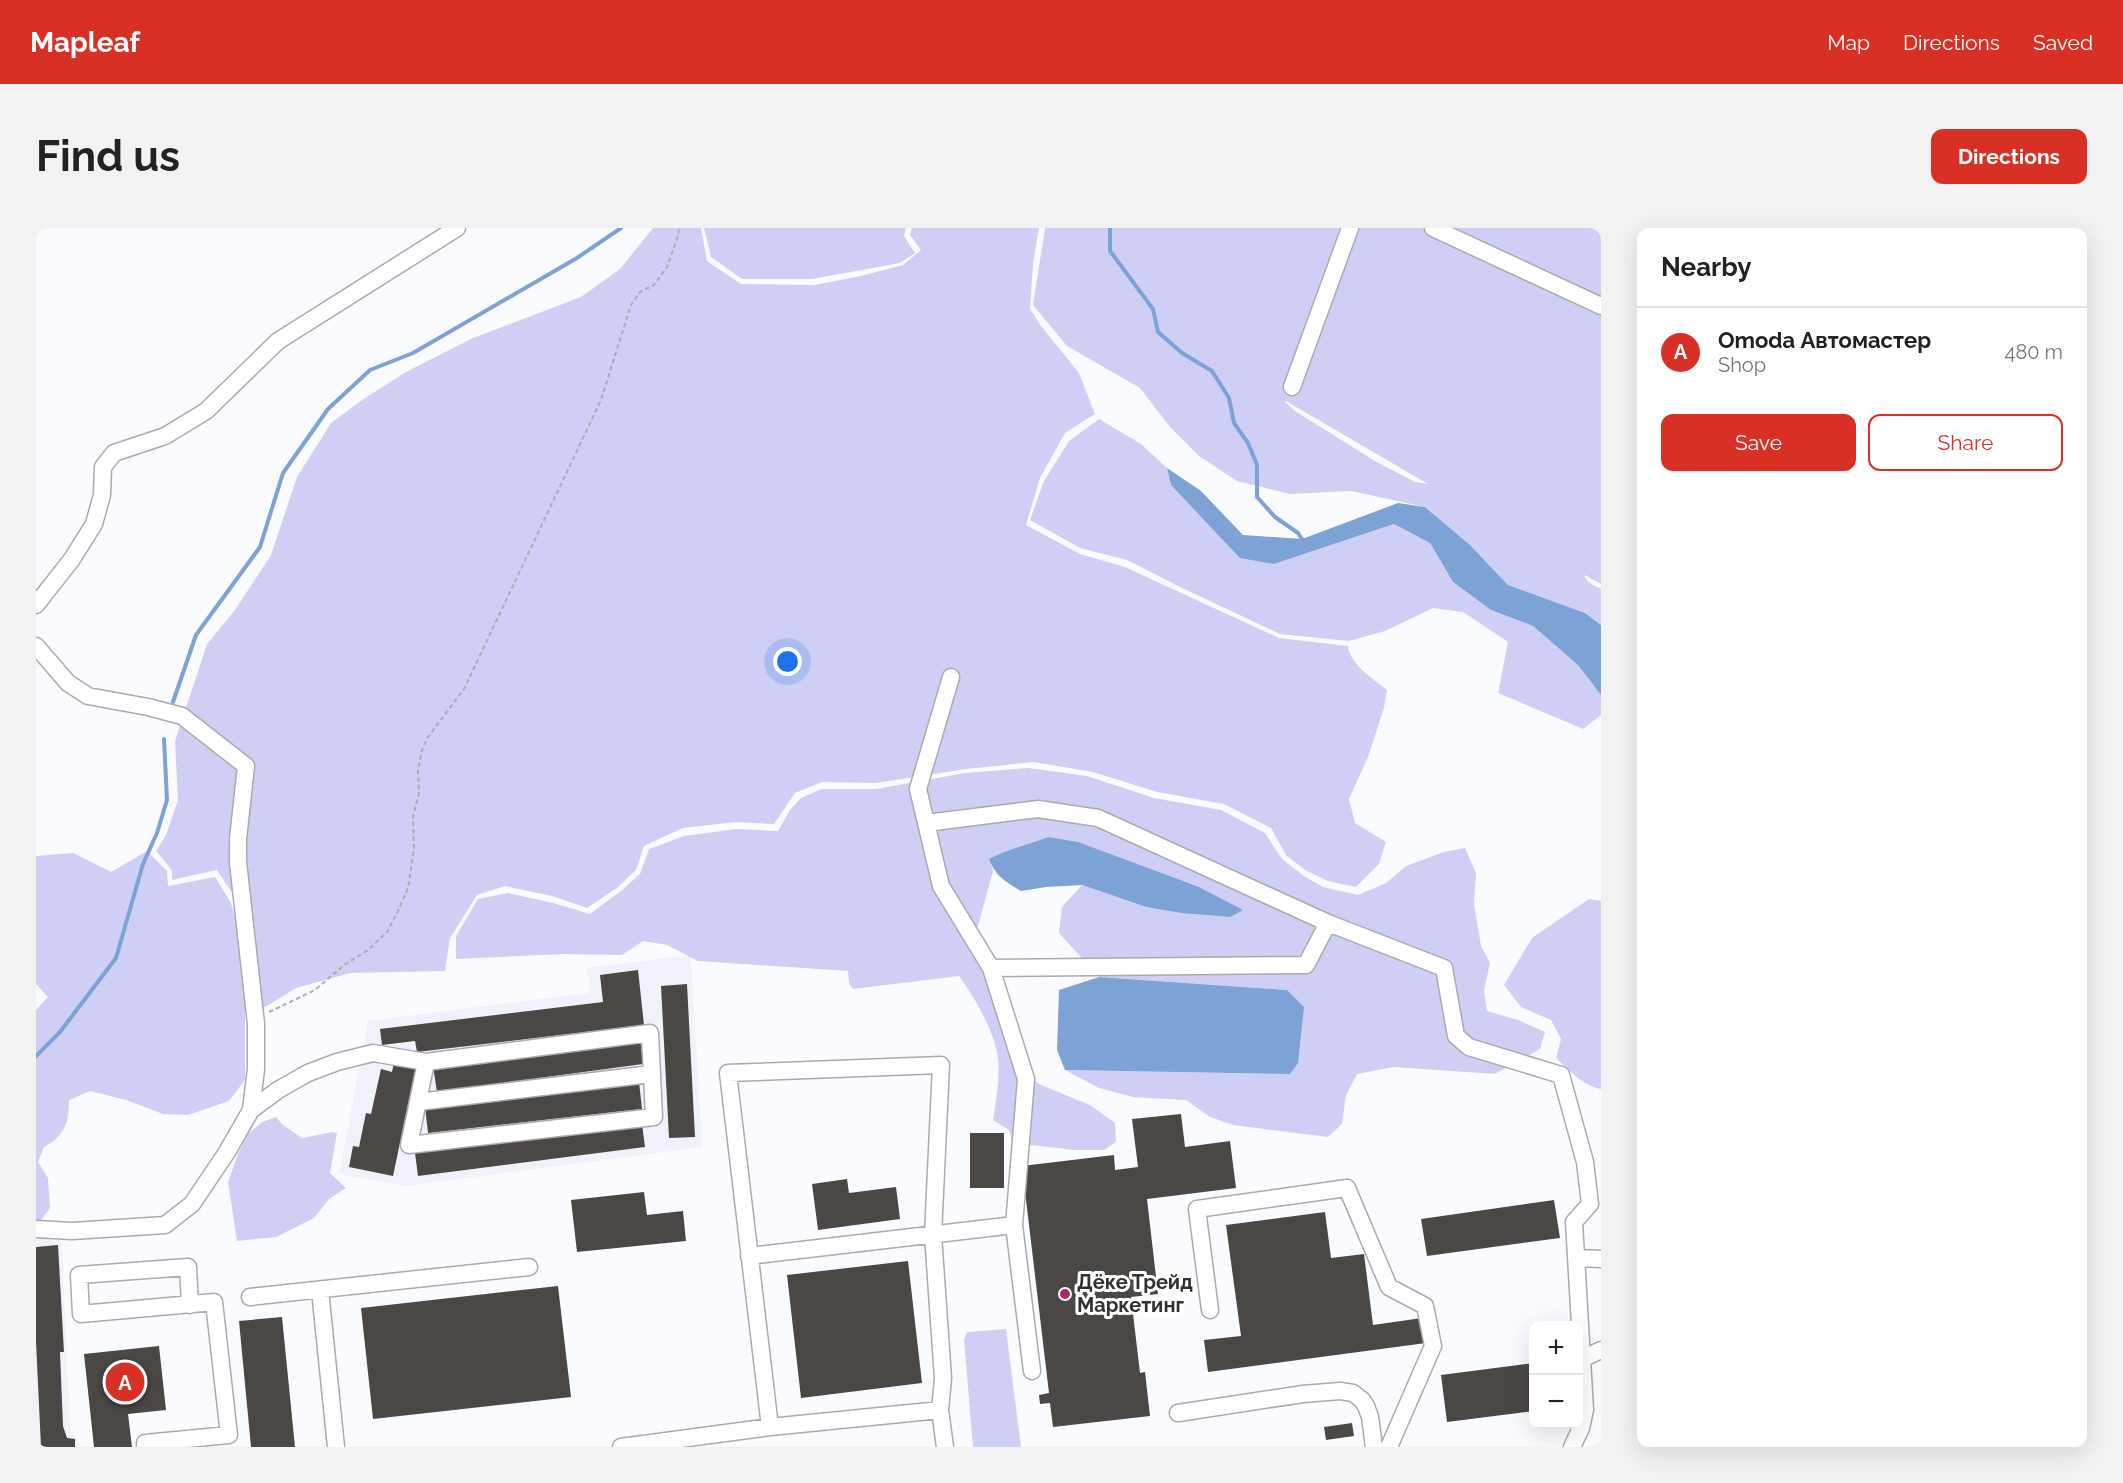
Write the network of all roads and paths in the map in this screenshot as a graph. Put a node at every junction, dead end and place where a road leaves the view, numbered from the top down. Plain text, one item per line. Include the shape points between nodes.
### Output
1 (457, 228) edge
2 (679, 228) edge
3 (1350, 228) edge
4 (1433, 228) edge
5 (1601, 306) edge
6 (1292, 387) dead end
7 (36, 605) edge
8 (36, 646) edge
9 (951, 677) dead end
10 (926, 823) junction
11 (1328, 923) junction
12 (991, 968) junction
13 (256, 1024) junction
14 (426, 1062) junction
15 (651, 1074) junction
16 (418, 1102) junction
17 (251, 1110) junction
18 (1014, 1225) junction
19 (36, 1229) edge
20 (933, 1235) junction
21 (749, 1256) junction
22 (1576, 1258) junction
23 (1601, 1259) edge
24 (529, 1267) dead end
25 (320, 1290) junction
26 (250, 1297) dead end
27 (190, 1305) junction
28 (1210, 1310) dead end
29 (1580, 1321) edge
30 (1601, 1350) edge
31 (1583, 1359) edge
32 (1032, 1371) dead end
33 (1583, 1375) edge
34 (940, 1410) junction
35 (1178, 1413) dead end
36 (770, 1427) junction
37 (145, 1447) edge
38 (336, 1447) edge
39 (621, 1447) edge
40 (945, 1447) edge
41 (1374, 1447) edge
42 (1389, 1447) edge
43 (1572, 1447) edge

1 - 7 lane via 278,341 206,411 165,436 114,453 103,467 102,495 94,524 72,560
2 - 13 path via 667,267 631,305 601,400 464,689 422,750 408,888 387,932 315,990 267,1013
3 - 6 lane
4 - 5 lane
8 - 13 lane via 68,683 88,696 182,716 246,766 238,862
9 - 10 lane via 918,789
10 - 11 lane via 1038,809 1098,818
10 - 12 lane via 941,886
11 - 12 lane via 1306,964
11 - 22 lane via 1444,968 1456,1036 1469,1047 1561,1075 1585,1162 1590,1204 1574,1222
12 - 18 lane via 1026,1079
13 - 17 lane
14 - 15 lane via 650,1033
14 - 16 lane
14 - 17 lane via 373,1053 337,1062 308,1073
15 - 16 lane
15 - 16 lane via 654,1118 409,1145
17 - 19 lane via 192,1204 165,1225 72,1231
18 - 20 lane
18 - 32 lane
20 - 21 lane
20 - 21 lane via 941,1065 728,1073
20 - 34 lane via 943,1378
21 - 36 lane
22 - 23 lane
22 - 29 lane
24 - 25 lane
25 - 26 lane
25 - 38 lane
27 - 27 lane via 188,1267 79,1275 81,1314
27 - 37 lane via 214,1302 229,1435 145,1443
28 - 42 lane via 1197,1209 1347,1188 1389,1287 1425,1306 1433,1346
30 - 31 lane
33 - 43 lane via 1585,1410
34 - 36 lane
34 - 40 lane
35 - 41 lane via 1340,1391 1353,1394 1366,1406
36 - 39 lane

